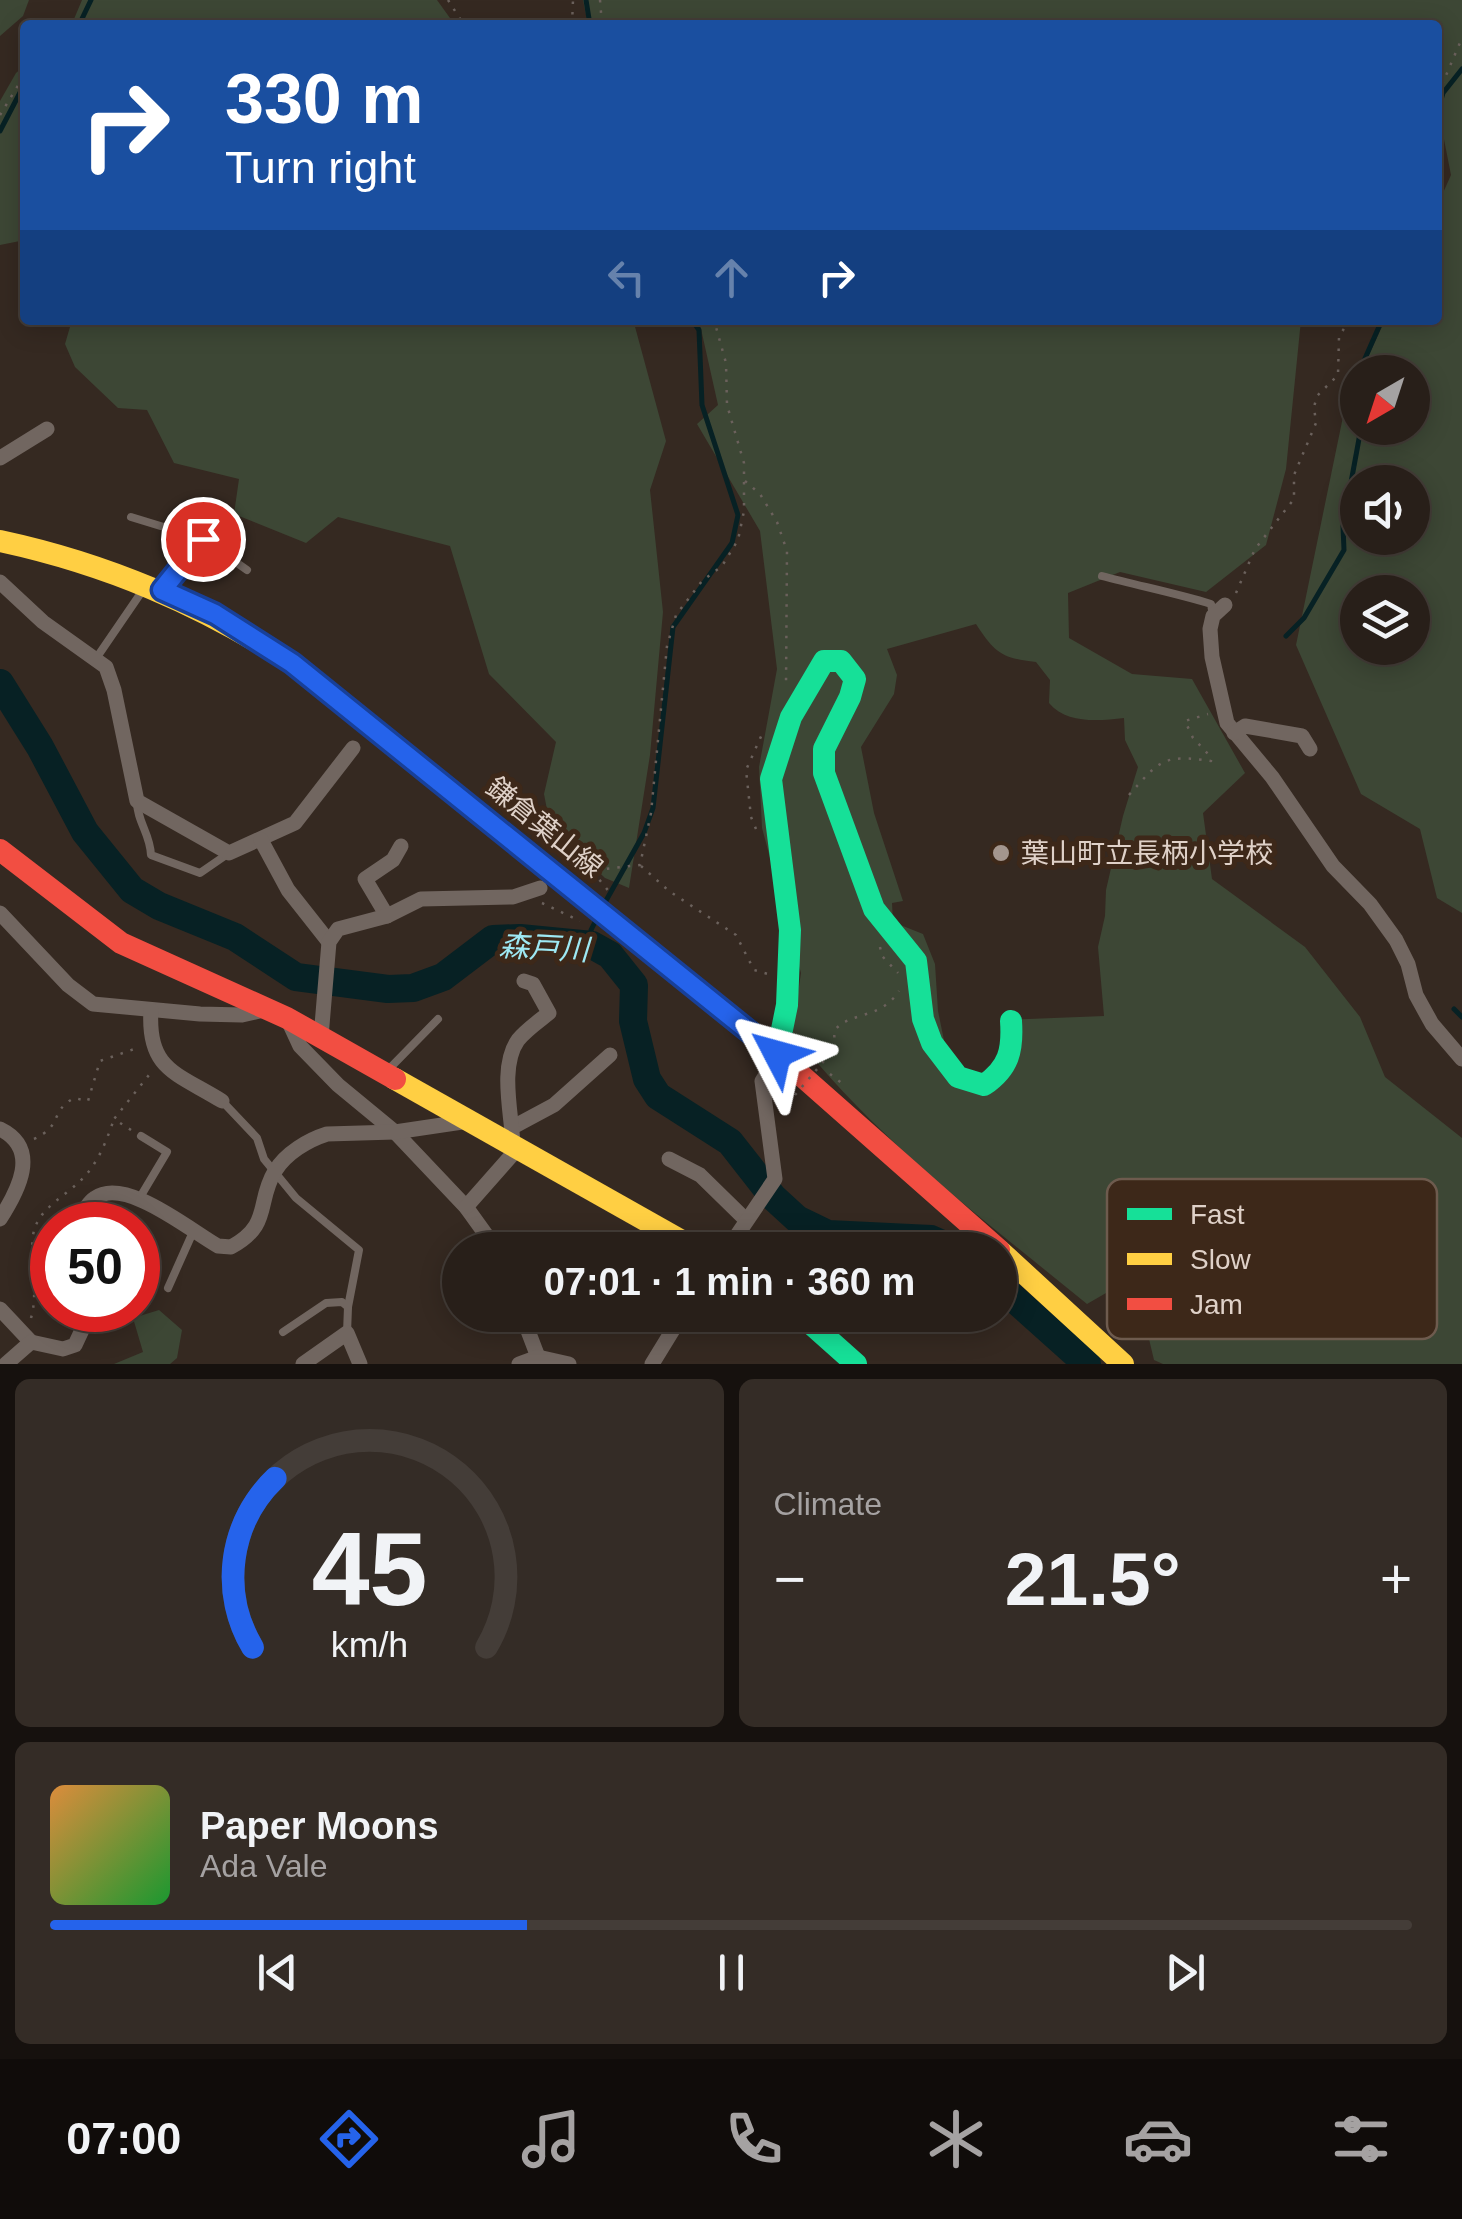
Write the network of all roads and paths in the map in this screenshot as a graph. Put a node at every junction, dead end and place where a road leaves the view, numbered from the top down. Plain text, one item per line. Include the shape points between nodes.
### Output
1 (1462, 38) edge
2 (20, 82) edge
3 (1442, 82) edge
4 (0, 115) edge
5 (715, 325) edge
6 (1346, 325) edge
7 (47, 429) dead end
8 (0, 458) edge
9 (744, 480) junction
10 (130, 518) dead end
11 (203, 539) junction
12 (0, 541) edge
13 (247, 570) dead end
14 (1102, 576) dead end
15 (0, 582) edge
16 (155, 586) junction
17 (1219, 610) junction
18 (94, 660) junction
19 (786, 686) dead end
20 (1224, 709) junction
21 (770, 718) dead end
22 (1234, 733) junction
23 (353, 748) dead end
24 (1310, 749) dead end
25 (1129, 794) dead end
26 (137, 801) junction
27 (752, 817) dead end
28 (261, 840) junction
29 (400, 846) dead end
30 (547, 849) dead end
31 (0, 850) edge
32 (228, 853) junction
33 (640, 865) junction
34 (588, 871) junction
35 (535, 890) joint
36 (614, 903) dead end
37 (0, 913) edge
38 (387, 916) junction
39 (883, 922) junction
40 (589, 925) dead end
41 (329, 942) junction
42 (898, 973) dead end
43 (524, 981) dead end
44 (789, 987) junction
45 (900, 989) dead end
46 (151, 1010) junction
47 (278, 1014) junction
48 (438, 1019) dead end
49 (1011, 1021) dead end
50 (321, 1037) junction
51 (152, 1045) junction
52 (610, 1055) dead end
53 (1462, 1059) edge
54 (774, 1060) junction
55 (158, 1061) junction
56 (385, 1073) junction
57 (795, 1094) dead end
58 (222, 1102) joint
59 (114, 1120) junction
60 (469, 1121) junction
61 (0, 1129) edge
62 (395, 1132) junction
63 (140, 1136) joint
64 (515, 1140) junction
65 (19, 1146) junction
66 (669, 1158) dead end
67 (275, 1170) junction
68 (140, 1199) junction
69 (92, 1202) edge
70 (466, 1207) junction
71 (0, 1218) edge
72 (746, 1220) junction
73 (193, 1232) junction
74 (483, 1232) edge
75 (668, 1232) edge
76 (738, 1232) edge
77 (979, 1232) edge
78 (1017, 1266) edge
79 (168, 1288) dead end
80 (348, 1307) junction
81 (0, 1309) edge
82 (81, 1332) edge
83 (283, 1332) dead end
84 (528, 1332) edge
85 (672, 1332) edge
86 (820, 1332) edge
87 (346, 1333) junction
88 (26, 1337) junction
89 (538, 1357) junction
90 (6, 1364) edge
91 (303, 1364) edge
92 (360, 1364) edge
93 (520, 1364) edge
94 (569, 1364) edge
95 (652, 1364) edge
96 (856, 1364) edge
97 (1122, 1364) edge

1 - 3 path
2 - 4 path
5 - 9 path
6 - 17 path via 1339,337 1338,375 1317,396 1316,422 1294,474 1294,499
7 - 8 street
9 - 19 path via 769,508 787,551
9 - 33 path via 738,540 676,615 666,646
10 - 11 lane
11 - 13 lane
11 - 16 lane
12 - 16 street, 鎌倉葉山線 via 74,557
14 - 17 lane
15 - 18 street
16 - 18 lane
16 - 54 street, 鎌倉葉山線 via 292,663
17 - 20 street via 1210,630
18 - 26 street via 106,668 114,690
20 - 22 street
20 - 25 path via 1185,721 1210,761 1165,759
21 - 27 path via 746,770
22 - 24 street via 1246,726 1302,736
22 - 53 street via 1396,940 1432,1024
23 - 28 street via 295,823
26 - 32 street
26 - 32 lane via 151,855 200,873
28 - 32 street
28 - 41 street via 288,890
29 - 38 street via 393,860 365,878
30 - 34 path via 571,845
31 - 47 street via 122,943
33 - 34 path
33 - 44 path via 736,935 754,970
34 - 36 path
35 - 38 street via 513,897 421,900
35 - 40 path via 543,904
37 - 46 street via 68,986 94,1004
38 - 41 street via 338,929
39 - 42 path via 882,956
39 - 44 street via 822,764 824,740 854,680 841,661 824,661 800,700 772,779 786,878
39 - 49 street via 916,961 926,1032 958,1076 984,1084 1007,1067
41 - 50 street
43 - 64 street via 533,984 548,1013 512,1052
44 - 54 street
45 - 57 path, bridge via 890,1004 842,1022 834,1031 835,1048
46 - 47 street
46 - 51 street
47 - 50 street
47 - 62 street via 338,1085
48 - 56 lane
50 - 56 street
51 - 55 street
51 - 65 path via 100,1061 88,1102 64,1103 52,1130
52 - 64 street
54 - 72 street via 762,1081 775,1179
54 - 77 street, 鎌倉葉山線
55 - 58 street
55 - 59 path
56 - 60 street
58 - 67 lane
59 - 63 path
59 - 88 path via 101,1155 36,1225 36,1299
60 - 62 street
60 - 64 street
61 - 65 street
62 - 67 street via 312,1138
62 - 70 street
63 - 68 lane via 166,1152
64 - 70 street
64 - 75 street
65 - 71 street via 24,1172
66 - 72 street via 700,1175
67 - 73 street via 256,1228 244,1240 218,1246
67 - 80 lane via 296,1198 359,1250
68 - 69 street via 107,1192
68 - 73 street
70 - 74 street
72 - 76 street
73 - 79 lane
78 - 97 street, 鎌倉葉山線
80 - 83 lane via 326,1303
80 - 87 lane
81 - 88 street
82 - 88 street via 64,1349
84 - 89 street
85 - 95 street
86 - 96 street
87 - 91 street
87 - 92 street
88 - 90 street
89 - 93 street
89 - 94 street

